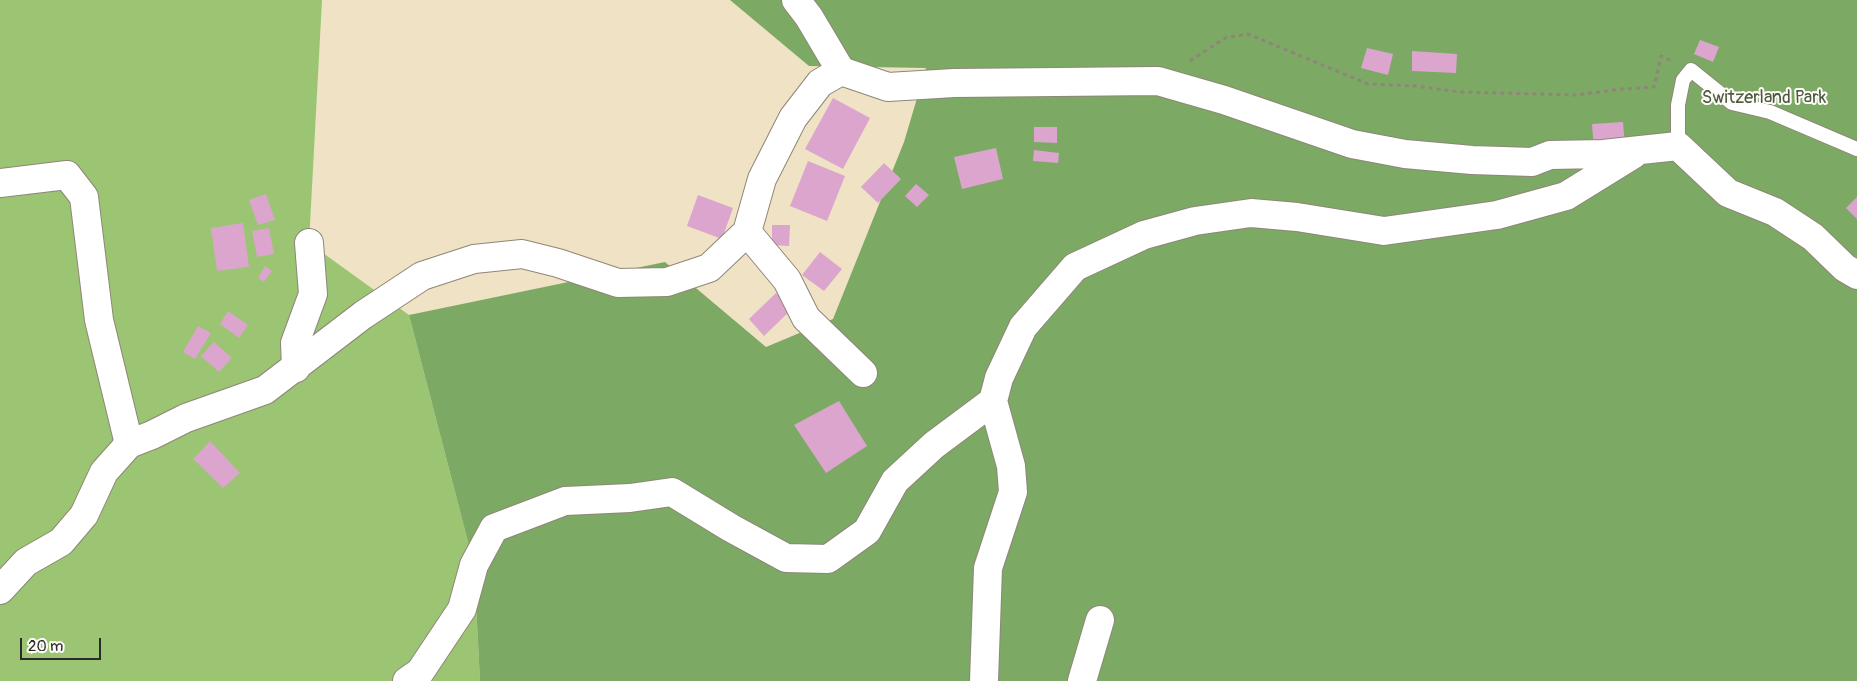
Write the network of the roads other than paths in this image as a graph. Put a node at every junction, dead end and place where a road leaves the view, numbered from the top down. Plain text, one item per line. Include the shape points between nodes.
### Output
1 (796, 0) edge
2 (841, 71) junction
3 (1678, 146) junction
4 (1857, 149) edge
5 (1641, 150) junction
6 (0, 183) edge
7 (747, 232) junction
8 (309, 243) dead end
9 (1857, 275) edge
10 (296, 368) junction
11 (864, 373) dead end
12 (993, 401) junction
13 (129, 444) junction
14 (1, 589) edge
15 (1100, 620) dead end
16 (407, 681) edge
17 (984, 681) edge
18 (1082, 681) edge

1 - 2 street via 810,17
2 - 5 street via 888,87 954,83 1158,81 1352,144 1405,154 1532,162 1550,156
2 - 7 street via 820,83 794,118 762,179
3 - 4 lane via 1678,105 1683,80 1691,70 1732,103 1770,112
3 - 5 street
3 - 9 street via 1728,193 1774,212 1813,237 1845,268
5 - 12 street via 1566,196 1497,216 1384,231 1251,213 1195,221 1144,235 1075,267 1023,327 999,378
6 - 13 street via 68,175 84,197 99,320
7 - 10 street via 709,268 666,282 618,283 522,254 474,259 422,276 364,315
7 - 11 street via 787,280 806,318
8 - 10 street via 313,294 295,343
10 - 13 street via 266,390 186,418
12 - 16 street via 934,445 895,481 867,531 828,558 786,558 672,492 630,498 566,500 494,528 474,565 462,609 420,672
12 - 17 street via 1012,466 1013,492 988,568
13 - 14 street via 104,472 84,515 61,542 26,562
15 - 18 street

